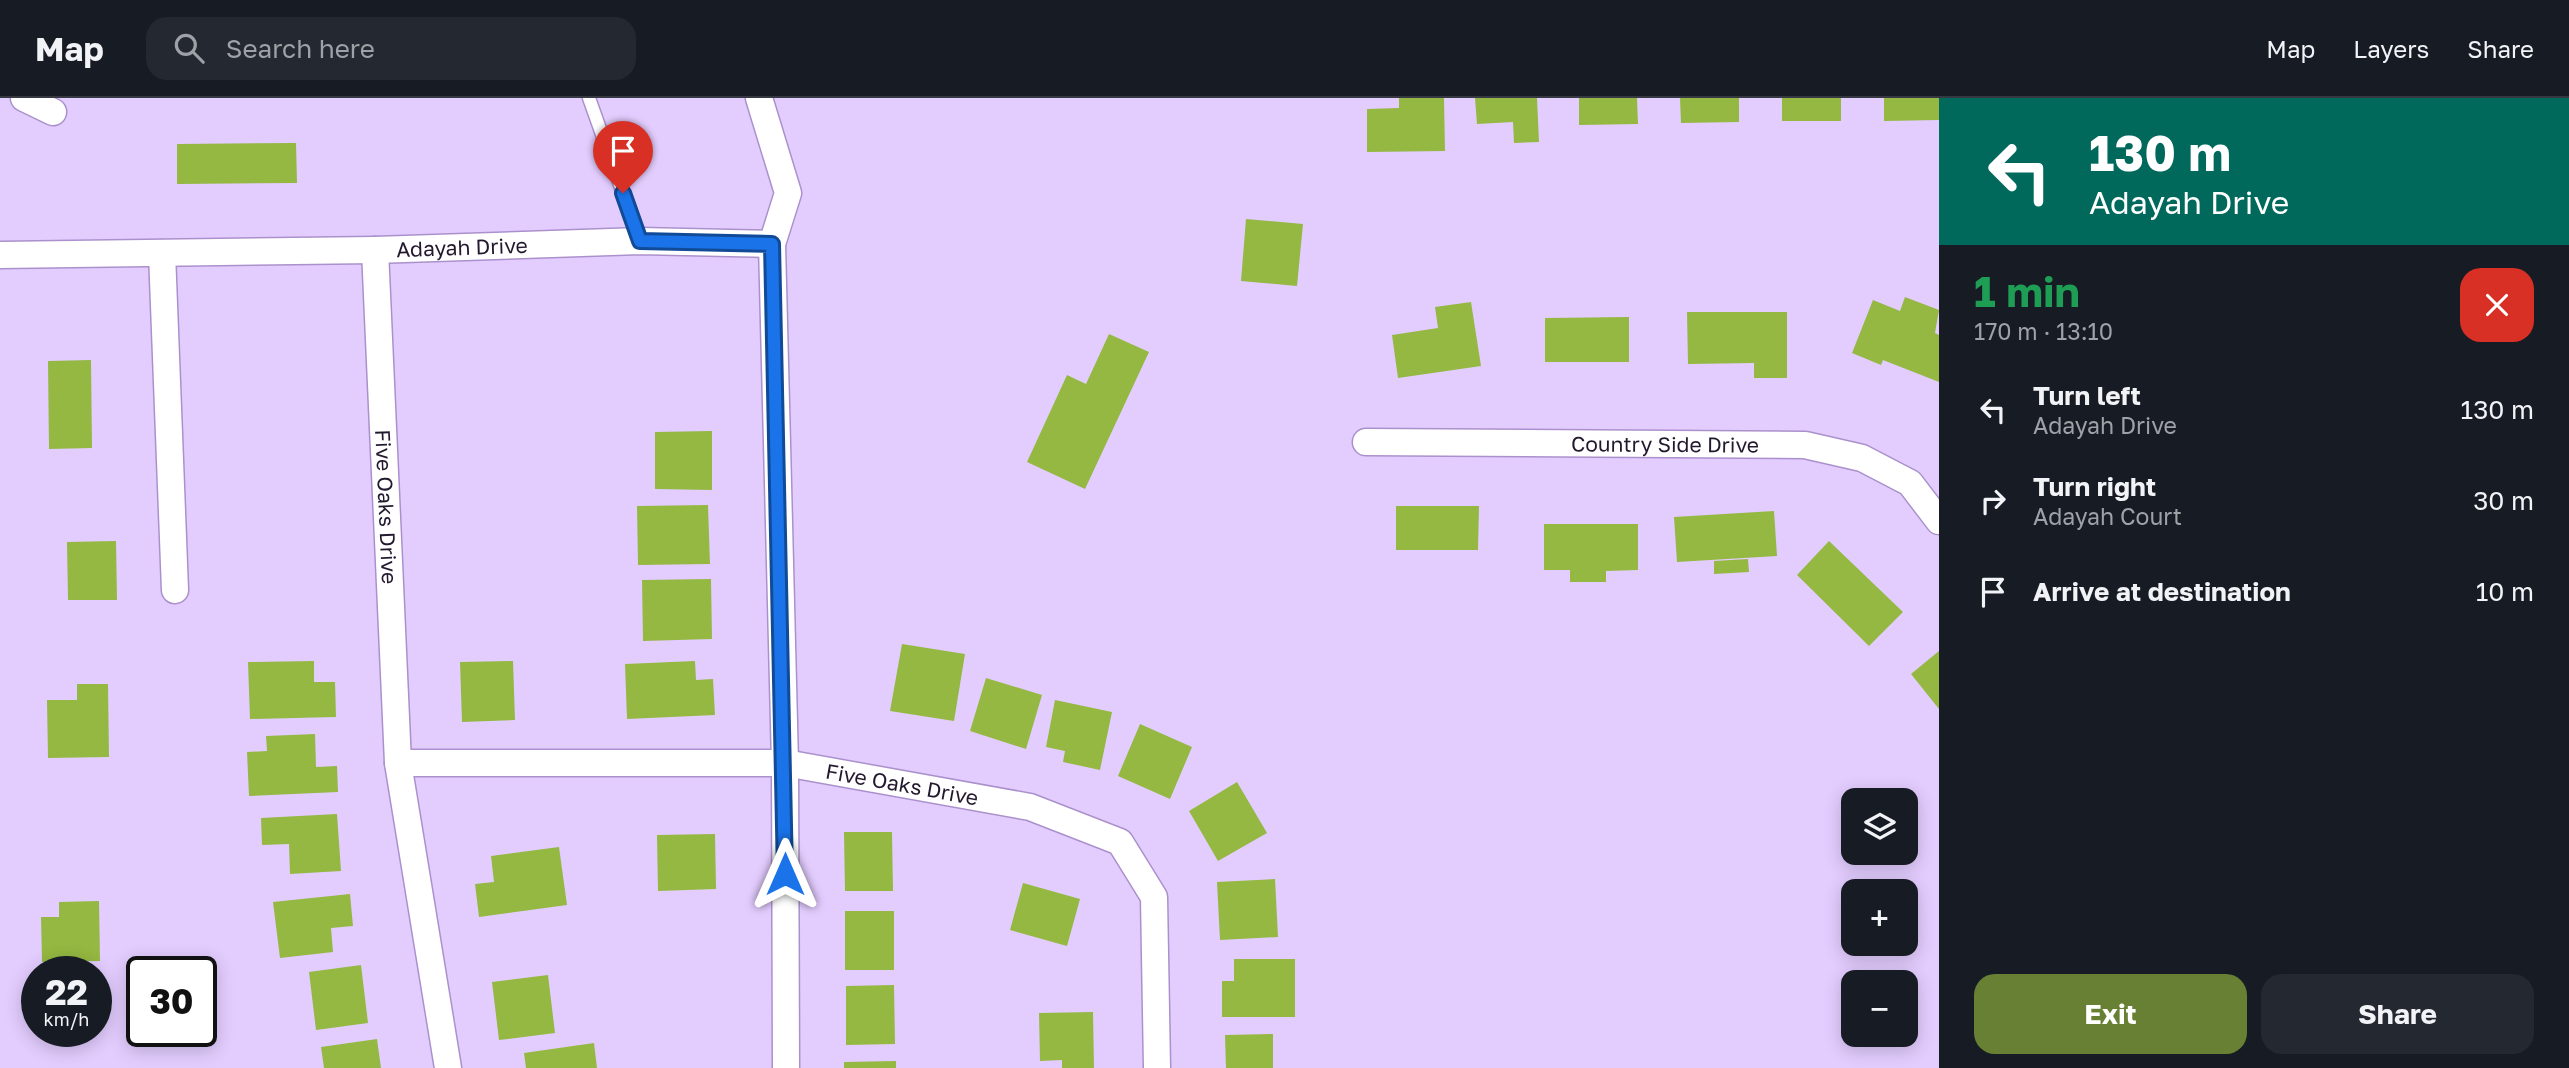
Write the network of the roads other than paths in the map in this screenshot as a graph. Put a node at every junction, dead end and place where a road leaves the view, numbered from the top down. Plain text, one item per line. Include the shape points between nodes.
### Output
1 (24, 98) edge
2 (589, 98) edge
3 (759, 98) edge
4 (53, 112) dead end
5 (640, 241) junction
6 (772, 244) junction
7 (375, 250) junction
8 (162, 253) junction
9 (0, 255) edge
10 (1366, 442) dead end
11 (1939, 521) edge
12 (175, 590) dead end
13 (398, 763) junction
14 (785, 764) junction
15 (448, 1068) edge
16 (786, 1068) edge
17 (1157, 1068) edge

1 - 4 street
2 - 5 lane
3 - 6 street via 788,192
5 - 6 street, Adayah Drive
5 - 7 street, Adayah Drive
6 - 14 street
7 - 8 street, Adayah Drive
7 - 13 street, Five Oaks Drive
8 - 9 street, Adayah Drive
8 - 12 street
10 - 11 street, Country Side Drive via 1805,445 1862,458 1910,483
13 - 14 street, Five Oaks Drive
13 - 15 street, Five Oaks Drive
14 - 16 street
14 - 17 street, Five Oaks Drive via 1030,807 1120,842 1154,897

